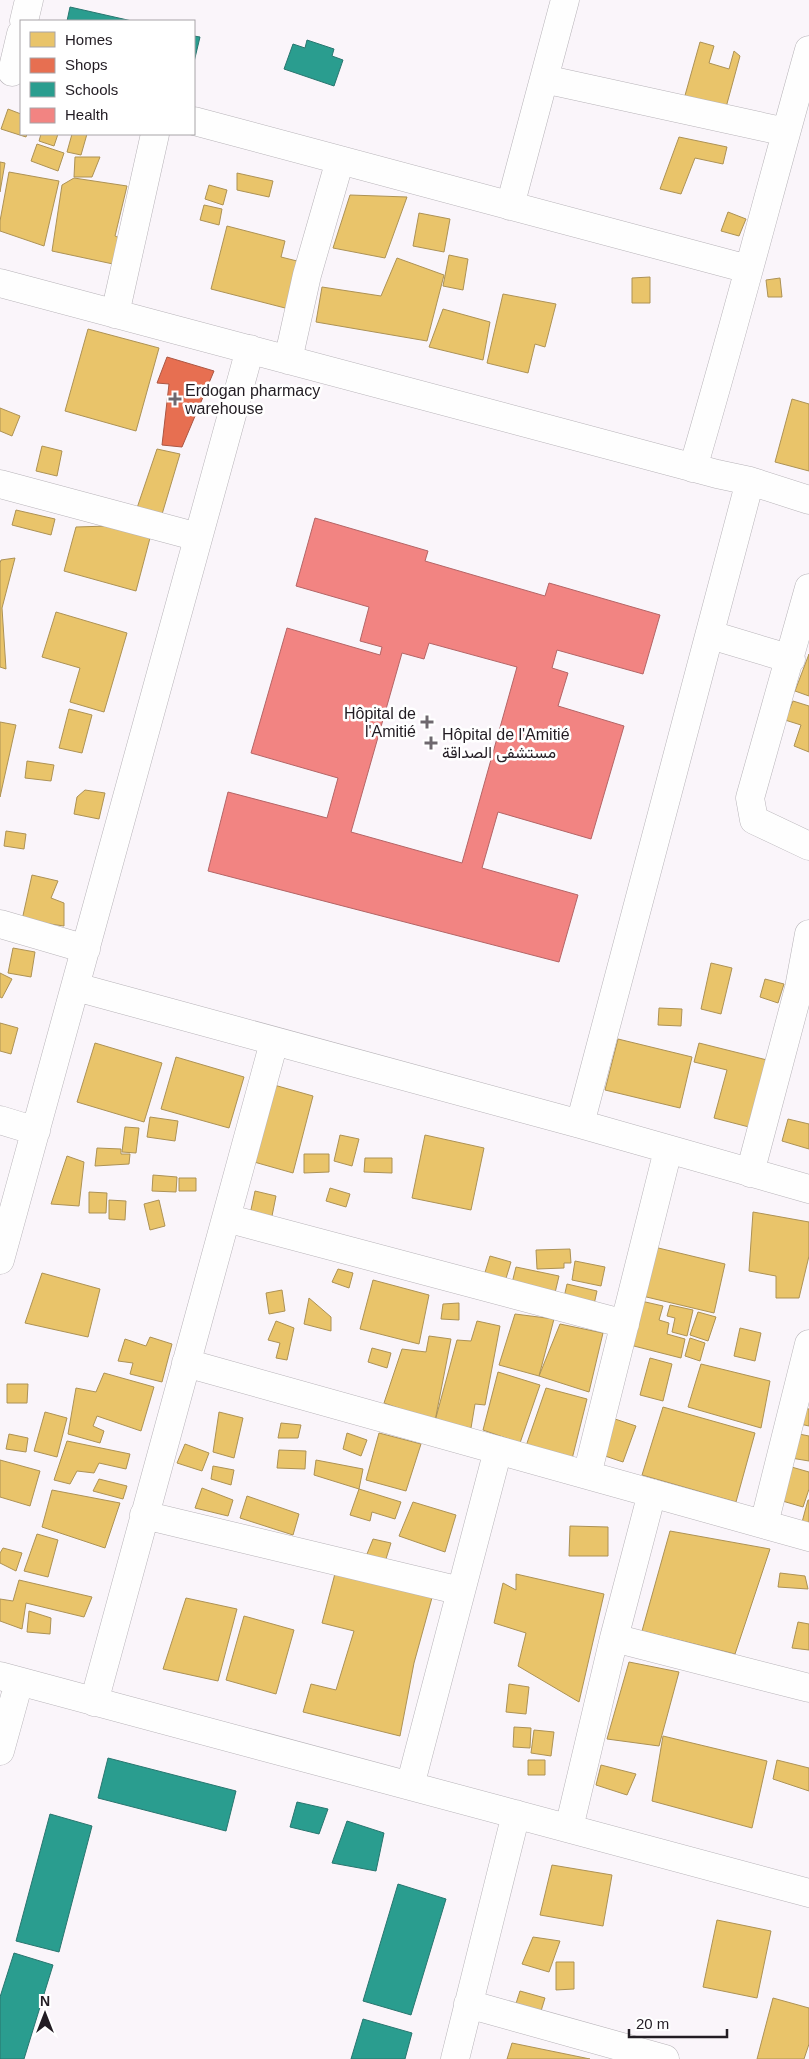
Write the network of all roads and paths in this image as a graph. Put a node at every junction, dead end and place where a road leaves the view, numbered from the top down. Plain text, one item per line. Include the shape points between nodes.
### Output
1 (29, 0) edge
2 (565, 0) edge
3 (24, 20) edge
4 (20, 38) edge
5 (809, 50) edge
6 (11, 72) edge
7 (544, 79) junction
8 (195, 121) edge
9 (786, 132) junction
10 (156, 135) edge
11 (340, 160) junction
12 (510, 206) junction
13 (748, 269) junction
14 (0, 283) edge
15 (115, 314) junction
16 (250, 349) junction
17 (288, 360) junction
18 (693, 468) junction
19 (750, 481) junction
20 (2, 491) edge
21 (809, 500) edge
22 (198, 536) junction
23 (809, 588) edge
24 (710, 635) junction
25 (790, 659) junction
26 (809, 846) edge
27 (0, 924) edge
28 (809, 934) edge
29 (86, 949) junction
30 (76, 986) junction
31 (804, 989) edge
32 (274, 1042) junction
33 (0, 1120) edge
34 (580, 1124) junction
35 (36, 1131) junction
36 (668, 1150) junction
37 (750, 1173) junction
38 (809, 1189) edge
39 (226, 1218) junction
40 (0, 1260) edge
41 (625, 1324) junction
42 (809, 1344) edge
43 (186, 1363) junction
44 (804, 1388) edge
45 (498, 1450) junction
46 (587, 1475) junction
47 (652, 1493) junction
48 (144, 1515) junction
49 (764, 1524) junction
50 (809, 1537) edge
51 (461, 1591) junction
52 (614, 1638) junction
53 (10, 1679) edge
54 (809, 1688) edge
55 (94, 1702) junction
56 (0, 1752) edge
57 (410, 1786) junction
58 (516, 1814) junction
59 (569, 1828) junction
60 (809, 1893) edge
61 (468, 2004) junction
62 (656, 2058) edge
63 (455, 2059) edge

1 - 3 street
2 - 7 street
4 - 6 street
5 - 9 street
7 - 9 street
7 - 12 street
8 - 11 street
9 - 13 street
10 - 15 street
11 - 12 street
11 - 17 street via 307,275
12 - 13 street
13 - 18 street
14 - 15 street
15 - 16 street
16 - 17 street
16 - 22 street
17 - 18 street
18 - 19 street
19 - 21 street
19 - 24 street
20 - 22 street
22 - 29 street
23 - 25 street
24 - 25 street
24 - 34 street
25 - 26 street via 750,798 754,820
27 - 29 street
28 - 31 street
29 - 30 street
30 - 32 street
30 - 35 street
31 - 37 street
32 - 34 street
32 - 39 street
33 - 35 street
34 - 36 street
35 - 40 street
36 - 37 street
36 - 41 street
37 - 38 street
39 - 41 street
39 - 43 street
41 - 46 street
42 - 44 street
43 - 45 street
43 - 48 street
44 - 49 street
45 - 46 street
45 - 51 street
46 - 47 street
47 - 49 street
47 - 52 street
48 - 51 street
48 - 55 street
49 - 50 street
51 - 57 street
52 - 54 street
52 - 59 street
53 - 55 street
53 - 56 street
55 - 57 street
57 - 58 street
58 - 59 street
58 - 61 street
59 - 60 street
61 - 62 street
61 - 63 street

